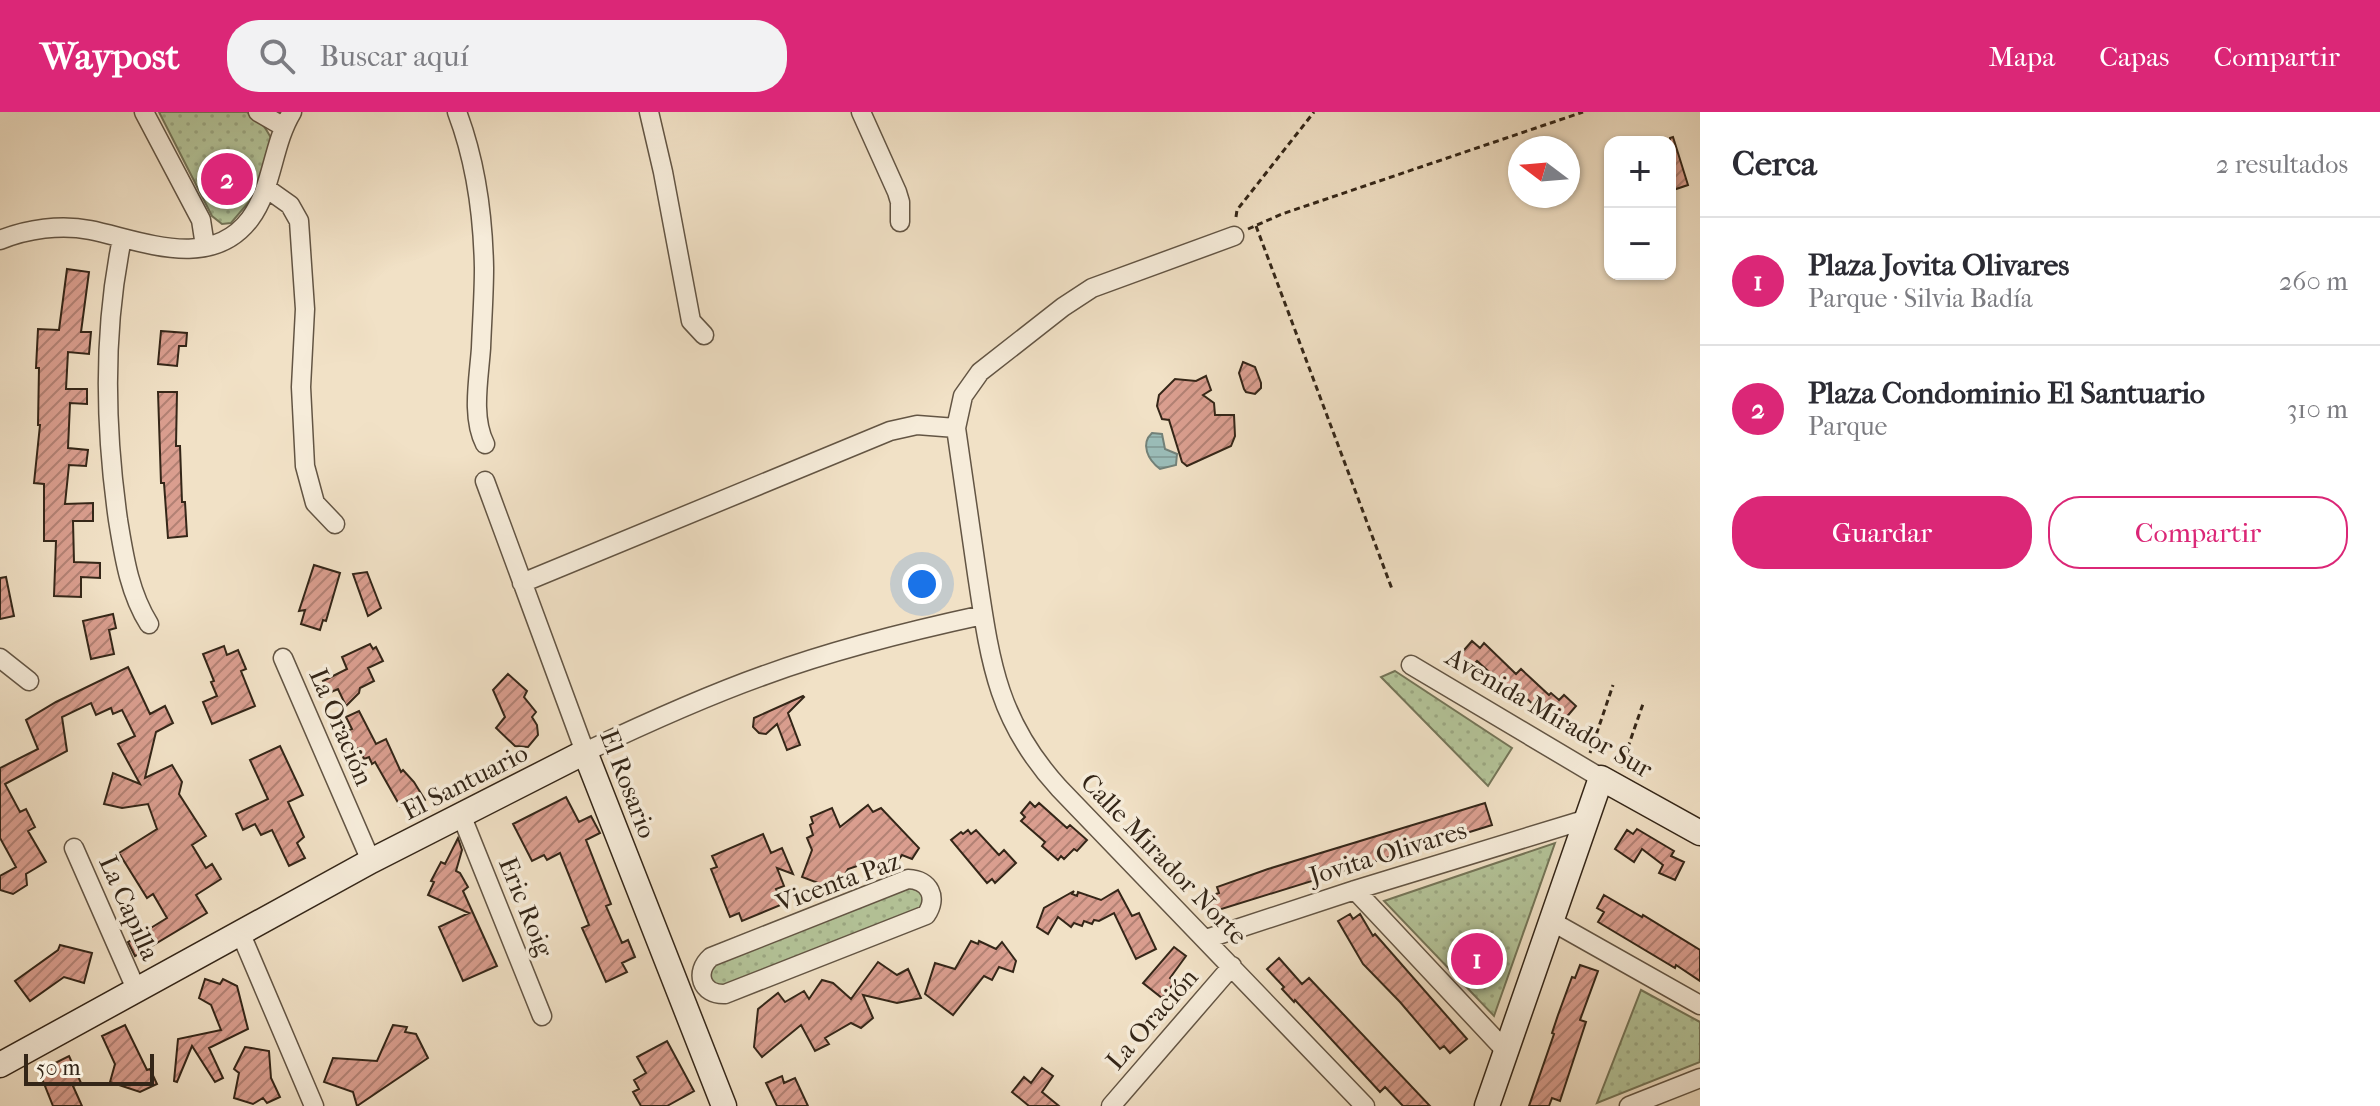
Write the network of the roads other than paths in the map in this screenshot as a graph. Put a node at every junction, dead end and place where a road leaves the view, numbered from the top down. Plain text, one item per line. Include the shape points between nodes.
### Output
1 (144, 112) edge
2 (258, 112) edge
3 (457, 112) edge
4 (649, 112) edge
5 (861, 112) edge
6 (288, 119) edge
7 (266, 188) junction
8 (900, 222) dead end
9 (1234, 236) road end
10 (122, 239) junction
11 (0, 240) edge
12 (205, 246) junction
13 (704, 335) dead end
14 (956, 428) junction
15 (485, 444) dead end
16 (485, 481) dead end
17 (335, 524) dead end
18 (522, 583) junction
19 (983, 615) junction
20 (149, 624) dead end
21 (0, 658) edge
22 (283, 658) dead end
23 (1411, 665) dead end
24 (29, 681) dead end
25 (585, 752) junction
26 (1601, 778) junction
27 (462, 817) junction
28 (1587, 819) junction
29 (1700, 833) edge
30 (74, 848) dead end
31 (371, 861) junction
32 (1355, 890) junction
33 (1551, 921) junction
34 (240, 932) junction
35 (1206, 939) junction
36 (1232, 966) junction
37 (702, 981) junction
38 (136, 989) junction
39 (678, 991) junction
40 (1700, 1005) edge
41 (542, 1016) dead end
42 (1506, 1051) junction
43 (0, 1065) edge
44 (1700, 1078) edge
45 (314, 1106) edge
46 (724, 1106) edge
47 (1111, 1106) edge
48 (1365, 1106) edge
49 (1487, 1106) edge
50 (1629, 1106) edge

1 - 12 street via 201,220
2 - 6 street
3 - 15 street via 476,176 482,229 478,412
4 - 13 street via 691,321
5 - 8 street via 897,192
6 - 7 street
7 - 12 street via 238,232
7 - 17 street via 290,205 299,221 305,466 315,503
9 - 14 street via 1092,288 1063,307 980,372 963,396
10 - 11 street via 66,228
10 - 12 street via 171,249
10 - 20 street via 112,305 110,444 127,568
14 - 18 street via 929,424 890,431
14 - 19 street, Calle Mirador Norte
16 - 18 street, El Rosario
18 - 25 street, El Rosario
19 - 25 street, El Santuario via 873,641 766,675
19 - 35 street, Calle Mirador Norte via 1003,702 1033,758
21 - 24 street
22 - 31 street, La Oración
23 - 26 street, Avenida Mirador Sur
25 - 27 street, El Santuario
25 - 39 street, El Rosario
26 - 28 street
26 - 29 street, Avenida Mirador Sur
27 - 31 street, El Santuario
27 - 41 street, Eric Roig
28 - 32 street, Jovita Olivares
28 - 33 street
30 - 38 street, La Capilla
31 - 34 street, El Santuario
32 - 35 street, Jovita Olivares
32 - 42 street
33 - 40 street
33 - 42 street
34 - 38 street, El Santuario
34 - 45 street
35 - 36 street, Calle Mirador Norte
36 - 47 street, La Oración
36 - 48 street, Calle Mirador Norte
37 - 37 street, Vicenta Paz via 708,991 725,994 926,915 931,891 922,881 908,879 711,957 703,965
37 - 39 street
38 - 43 street, El Santuario
39 - 46 street, El Rosario
42 - 49 street
44 - 50 street

